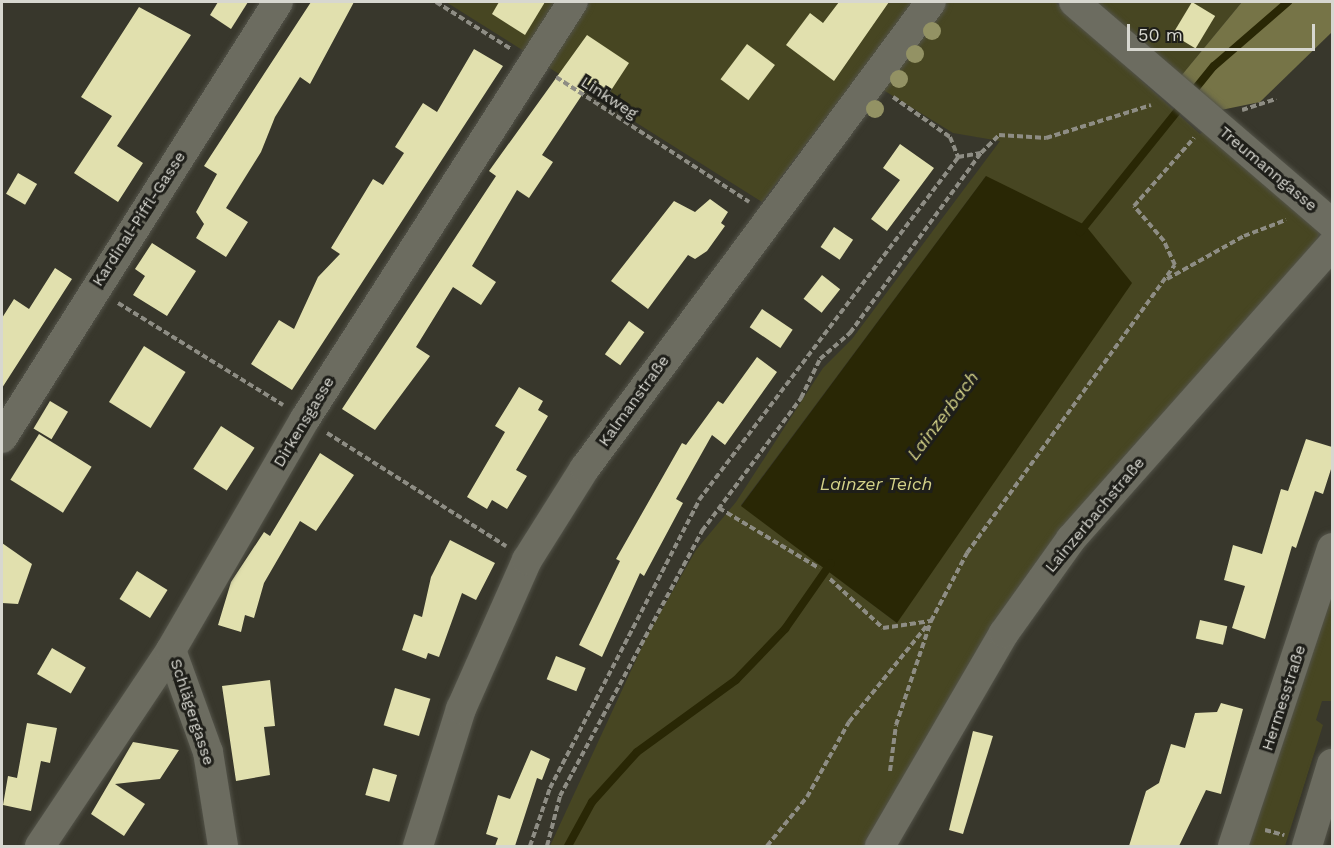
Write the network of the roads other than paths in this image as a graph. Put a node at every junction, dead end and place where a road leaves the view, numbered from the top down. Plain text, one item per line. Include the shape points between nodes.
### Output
1 (278, 2) edge
2 (573, 2) edge
3 (931, 2) edge
4 (1074, 2) edge
5 (1326, 233) edge
6 (2, 438) edge
7 (1332, 548) edge
8 (171, 650) junction
9 (1332, 764) edge
10 (1328, 791) edge
11 (1237, 835) edge
12 (1307, 844) edge
13 (40, 846) edge
14 (223, 846) edge
15 (418, 846) edge
16 (880, 846) edge

1 - 6 street, Kardinal-Piffl-Gasse
2 - 8 street, Dirkensgasse via 304,419
3 - 15 street, Kalmanstraße via 769,215 585,468 527,560 461,709
4 - 5 street, Treumanngasse via 1208,118
5 - 16 street, Lainzerbachstraße via 1071,539 1004,633
7 - 11 street, Hermesstraße
8 - 13 street, Dirkensgasse
8 - 14 street, Schlägergasse via 208,752
9 - 10 street
10 - 12 street

